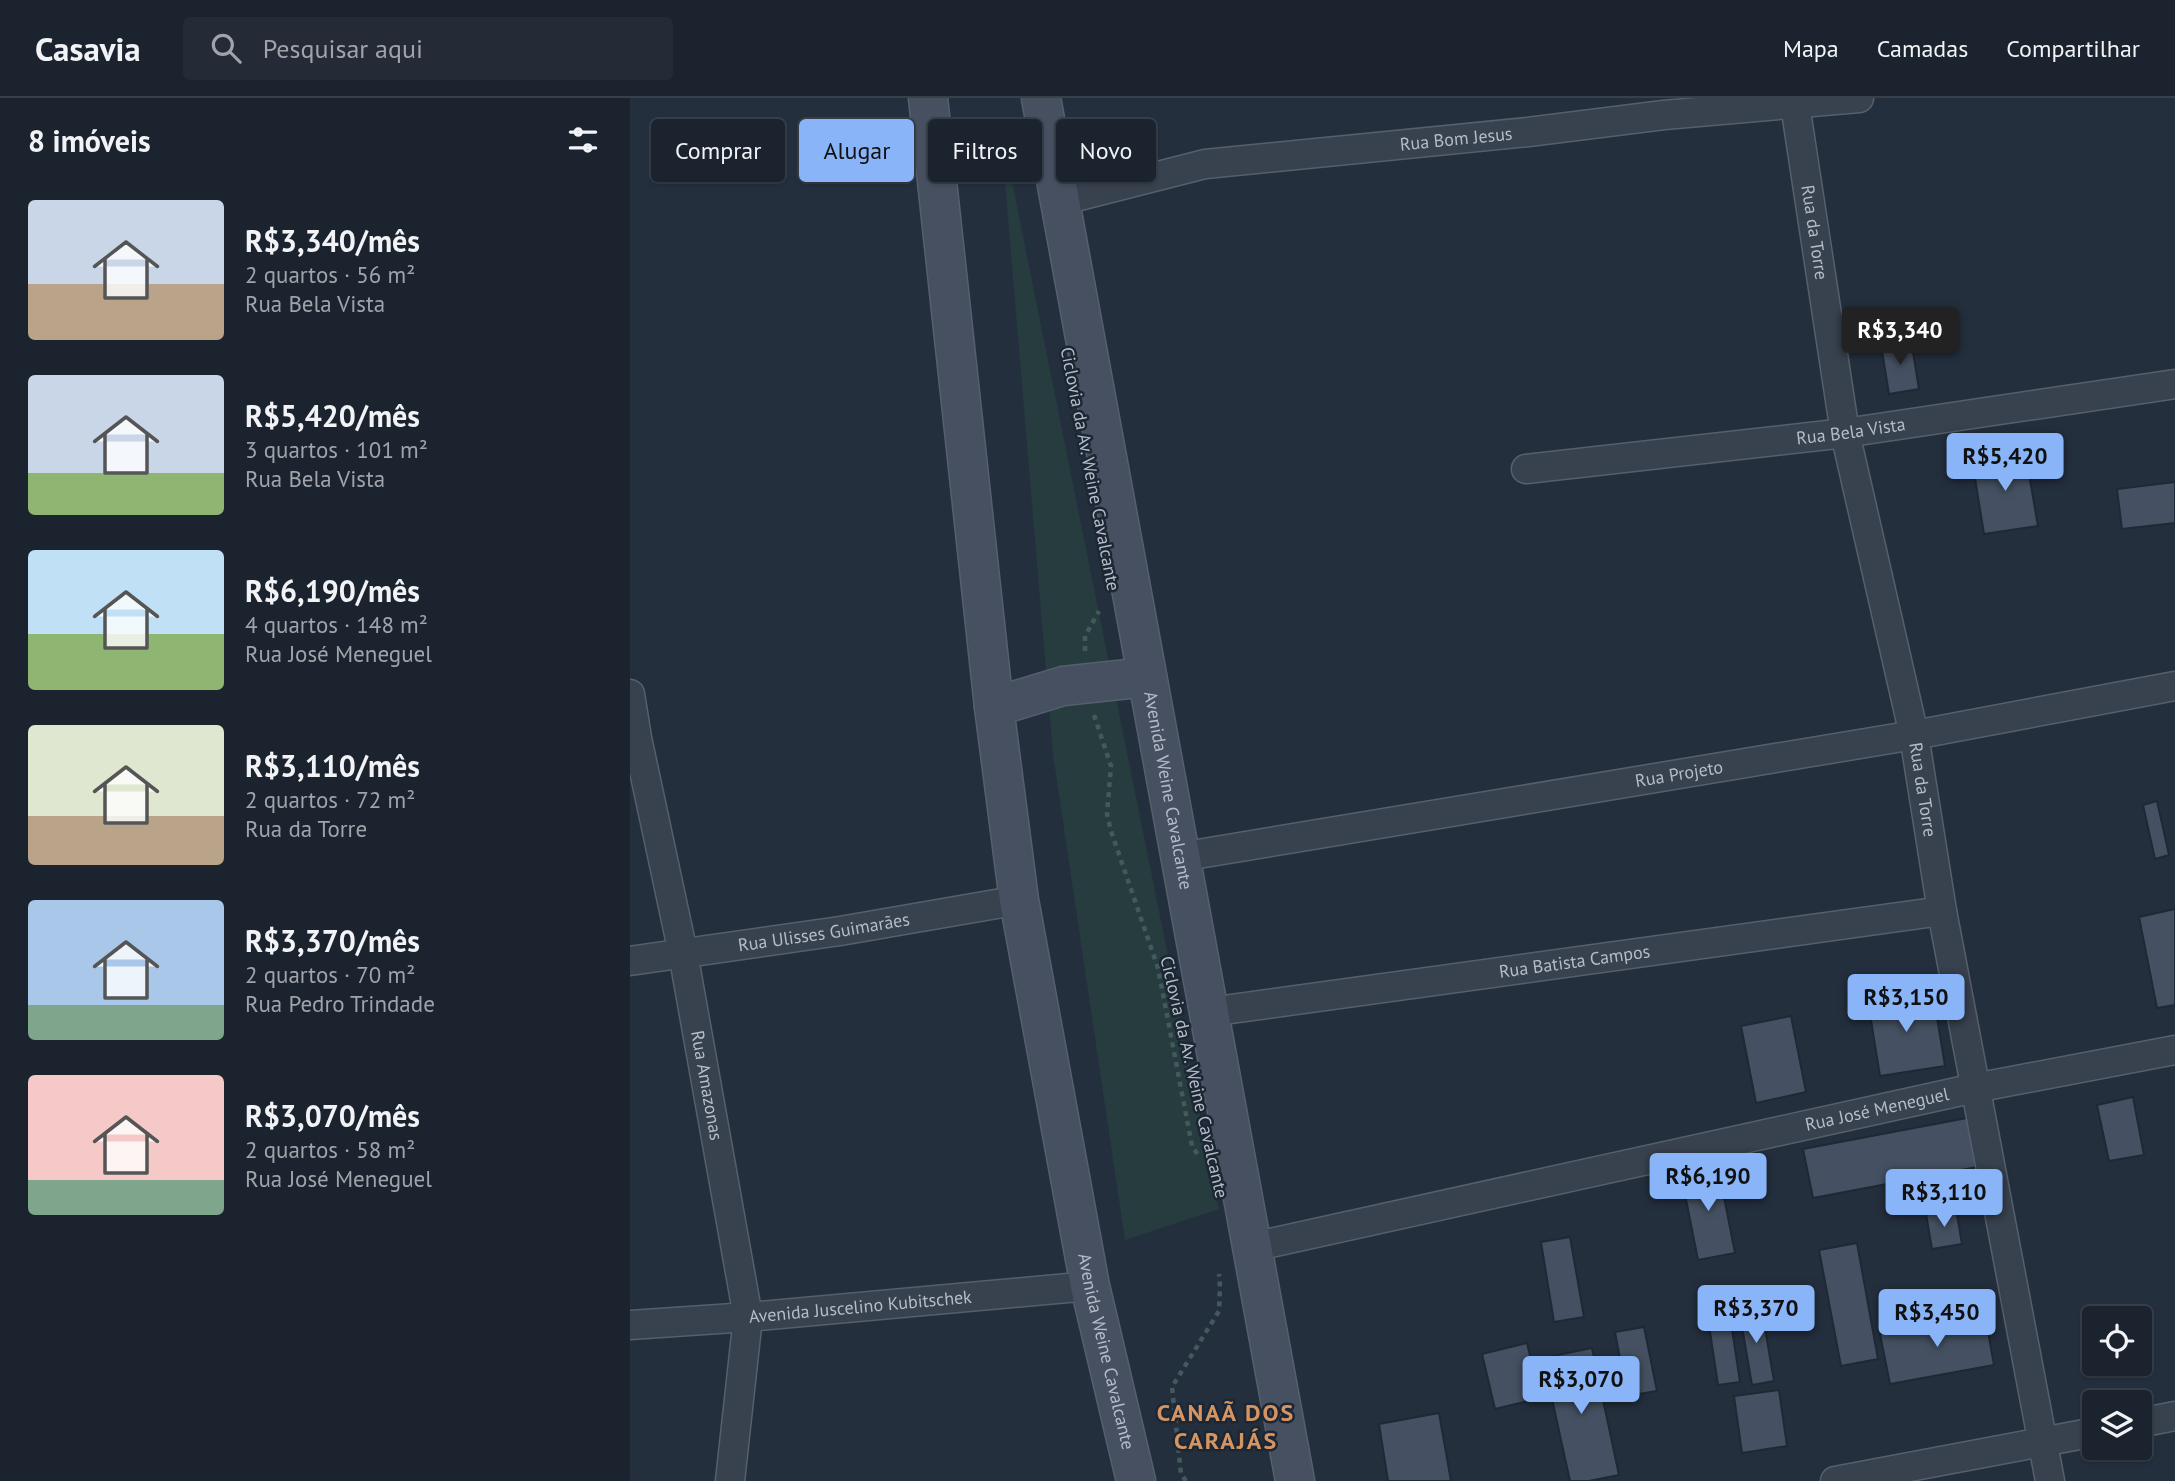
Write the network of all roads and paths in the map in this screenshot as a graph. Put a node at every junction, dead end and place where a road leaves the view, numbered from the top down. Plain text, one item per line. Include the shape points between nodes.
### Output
1 (928, 98) edge
2 (1041, 98) edge
3 (1859, 98) edge
4 (1794, 101) edge
5 (1059, 201) junction
6 (2175, 384) edge
7 (1845, 433) junction
8 (1526, 469) dead end
9 (1102, 605) dead end
10 (1147, 677) junction
11 (1085, 684) junction
12 (2175, 686) edge
13 (630, 694) edge
14 (994, 707) junction
15 (1914, 736) junction
16 (1180, 857) junction
17 (1019, 900) junction
18 (1942, 911) junction
19 (683, 953) junction
20 (630, 961) edge
21 (1209, 1012) junction
22 (2175, 1050) edge
23 (1975, 1088) junction
24 (1203, 1163) dead end
25 (1252, 1247) junction
26 (1218, 1273) dead end
27 (1090, 1286) junction
28 (748, 1317) junction
29 (630, 1325) edge
30 (2175, 1416) edge
31 (2152, 1421) edge
32 (2082, 1434) edge
33 (2043, 1442) junction
34 (730, 1481) edge
35 (1136, 1481) edge
36 (1186, 1481) edge
37 (1295, 1481) edge
38 (1835, 1481) edge
39 (2050, 1481) edge

1 - 14 main road, Avenida Weine Cavalcante
2 - 5 main road, Avenida Weine Cavalcante
3 - 4 street, Rua Bom Jesus
4 - 5 street, Rua Bom Jesus via 1205,164
4 - 7 street, Rua da Torre
5 - 10 main road, Avenida Weine Cavalcante
6 - 7 street, Rua Bela Vista
7 - 8 street, Rua Bela Vista
7 - 15 street, Rua da Torre
9 - 11 path, Ciclovia da Av. Weine Cavalcante via 1085,636
10 - 11 main road
10 - 16 main road, Avenida Weine Cavalcante
11 - 14 main road
11 - 24 path, Ciclovia da Av. Weine Cavalcante via 1111,766 1107,814 1111,831 1158,968 1192,1146
12 - 15 street, Rua Projeto
13 - 19 street, Rua Amazonas
14 - 17 main road, Avenida Weine Cavalcante
15 - 16 street, Rua Projeto
15 - 18 street, Rua da Torre
16 - 21 main road, Avenida Weine Cavalcante
17 - 19 street, Rua Ulisses Guimarães
17 - 27 main road, Avenida Weine Cavalcante
18 - 21 street, Rua Batista Campos
18 - 23 street, Rua da Torre
19 - 20 street, Rua Ulisses Guimarães
19 - 28 street, Rua Amazonas
21 - 25 main road, Avenida Weine Cavalcante
22 - 23 street, Rua José Meneguel
23 - 25 street, Rua José Meneguel
23 - 33 street, Rua da Torre
25 - 37 main road, Avenida Weine Cavalcante
26 - 36 path via 1219,1311 1172,1387 1181,1474
27 - 28 street, Avenida Juscelino Kubitschek
27 - 35 main road, Avenida Weine Cavalcante
28 - 29 street, Avenida Juscelino Kubitschek
28 - 34 street, Rua Amazonas
30 - 31 street
32 - 33 street
33 - 38 street
33 - 39 street, Rua da Torre

